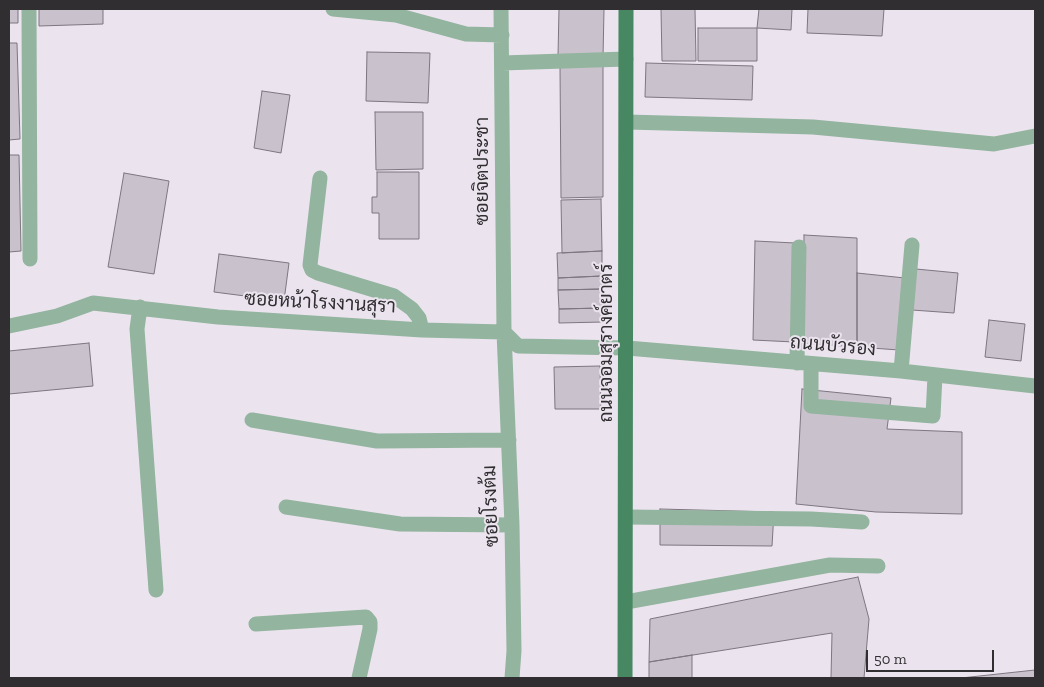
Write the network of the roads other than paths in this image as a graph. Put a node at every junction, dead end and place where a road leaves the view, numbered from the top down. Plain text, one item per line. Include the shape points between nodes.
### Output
1 (29, 9) edge
2 (333, 9) edge
3 (501, 9) edge
4 (626, 9) edge
5 (502, 35) junction
6 (626, 59) junction
7 (502, 64) junction
8 (627, 122) junction
9 (1035, 136) edge
10 (320, 178) dead end
11 (912, 245) dead end
12 (799, 246) dead end
13 (30, 259) dead end
14 (140, 308) junction
15 (9, 326) edge
16 (422, 330) junction
17 (504, 332) junction
18 (627, 348) junction
19 (804, 364) junction
20 (901, 371) junction
21 (935, 376) junction
22 (1035, 386) edge
23 (252, 420) dead end
24 (509, 440) junction
25 (286, 508) dead end
26 (626, 517) junction
27 (862, 522) dead end
28 (512, 525) junction
29 (878, 566) dead end
30 (156, 590) dead end
31 (626, 602) junction
32 (256, 624) dead end
33 (359, 678) edge
34 (512, 678) edge
35 (625, 678) edge

1 - 13 street
2 - 5 street via 396,15 466,34
3 - 5 street, ซอยจิตประชา
4 - 6 main road, ถนนจอมสุรางค์ยาตร์
5 - 7 street, ซอยจิตประชา
6 - 7 street
6 - 8 main road, ถนนจอมสุรางค์ยาตร์
7 - 17 street, ซอยจิตประชา
8 - 9 street via 813,127 994,144
8 - 18 main road, ถนนจอมสุรางค์ยาตร์
10 - 16 street via 312,270 394,296 416,314
11 - 20 street
12 - 19 street
14 - 15 street, ซอยหน้าโรงงานสุรา via 94,303 57,316
14 - 16 street, ซอยหน้าโรงงานสุรา via 218,317
14 - 30 street via 138,329
16 - 17 street, ซอยหน้าโรงงานสุรา
17 - 18 street via 518,346
17 - 24 street, ซอยโรงต้ม
18 - 19 street, ถนนบัวรอง
18 - 26 main road, ถนนจอมสุรางค์ยาตร์
19 - 20 street, ถนนบัวรอง
19 - 21 street via 810,406 933,416
20 - 21 street, ถนนบัวรอง
21 - 22 street, ถนนบัวรอง
23 - 24 street via 377,441
24 - 28 street, ซอยโรงต้ม
25 - 28 street via 400,524
26 - 27 street
26 - 31 main road, ถนนจอมสุรางค์ยาตร์
28 - 34 street, ซอยโรงต้ม
29 - 31 street via 830,565
31 - 35 main road, ถนนจอมสุรางค์ยาตร์
32 - 33 street via 366,617 370,629

